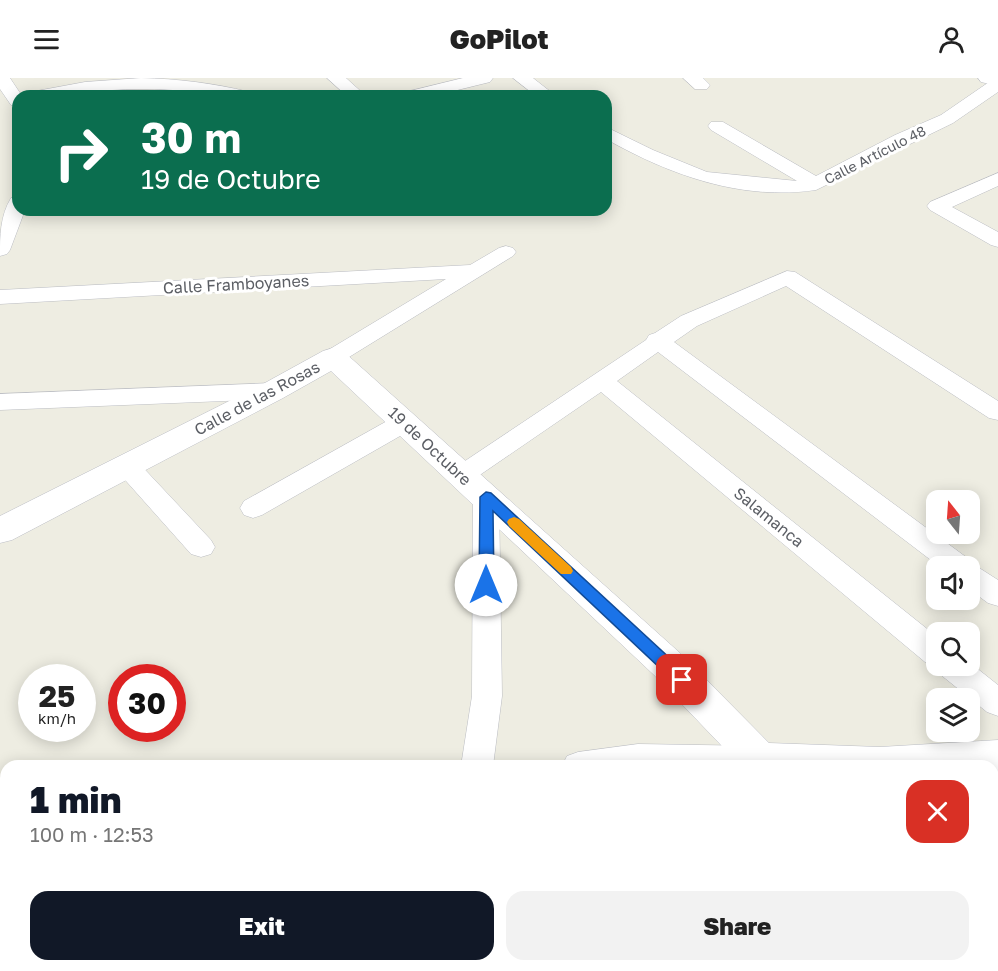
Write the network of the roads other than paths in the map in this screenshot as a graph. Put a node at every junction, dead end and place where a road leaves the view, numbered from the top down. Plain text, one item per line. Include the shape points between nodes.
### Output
1 (1, 78) edge
2 (336, 78) edge
3 (412, 78) edge
4 (484, 78) edge
5 (522, 78) edge
6 (988, 78) edge
7 (998, 82) edge
8 (72, 90) edge
9 (226, 90) edge
10 (350, 90) edge
11 (428, 90) edge
12 (433, 90) edge
13 (539, 90) edge
14 (12, 93) edge
15 (717, 126) dead end
16 (612, 135) edge
17 (998, 179) edge
18 (816, 184) junction
19 (13, 216) edge
20 (998, 241) edge
21 (0, 250) edge
22 (506, 252) dead end
23 (473, 271) junction
24 (0, 297) edge
25 (657, 340) junction
26 (333, 357) junction
27 (602, 381) junction
28 (273, 392) junction
29 (0, 402) edge
30 (998, 412) edge
31 (405, 422) junction
32 (127, 466) junction
33 (474, 486) junction
34 (253, 508) dead end
35 (0, 531) edge
36 (201, 547) dead end
37 (945, 556) edge
38 (980, 582) edge
39 (998, 596) edge
40 (926, 645) edge
41 (964, 676) edge
42 (998, 703) edge
43 (998, 757) edge
44 (478, 760) edge
45 (623, 760) edge
46 (686, 760) edge
47 (756, 760) edge
48 (954, 760) edge

1 - 14 street
2 - 10 street
3 - 11 street
4 - 12 street
5 - 13 street
6 - 7 street
7 - 18 street, Calle Artículo 48 via 947,119
8 - 9 street via 188,82
15 - 18 street
16 - 18 street, Calle Artículo 48 via 703,177 780,187
17 - 20 street via 937,206
19 - 21 street
22 - 23 street, Calle de las Rosas
23 - 24 street, Calle Framboyanes
23 - 26 street, Calle de las Rosas
25 - 27 street
25 - 30 street via 689,321 787,277
25 - 37 street
26 - 28 street, Calle de las Rosas
26 - 31 street, 19 de Octubre
27 - 33 street
27 - 40 street, Salamanca
28 - 29 street
28 - 32 street, Calle de las Rosas
31 - 33 street, 19 de Octubre
31 - 34 street
32 - 35 street, Calle de las Rosas
32 - 36 street
33 - 44 street via 487,696
33 - 47 street, 19 de Octubre via 667,664
38 - 39 street
41 - 42 street
43 - 48 street
45 - 46 street

